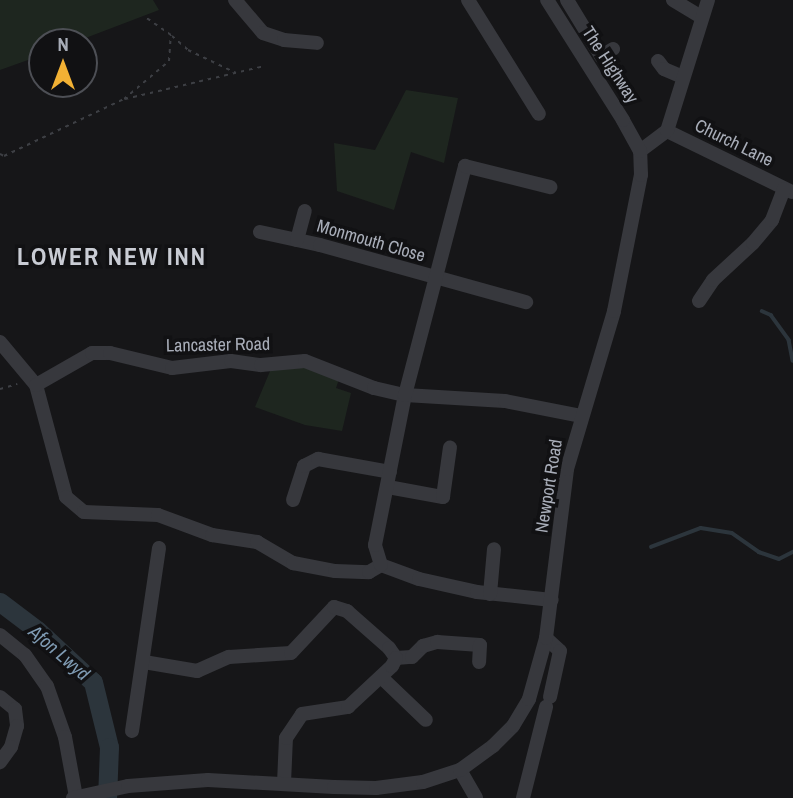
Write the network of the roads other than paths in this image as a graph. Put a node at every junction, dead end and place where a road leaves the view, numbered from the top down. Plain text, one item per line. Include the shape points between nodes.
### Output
1 (236, 0) edge
2 (468, 0) edge
3 (547, 0) edge
4 (567, 0) edge
5 (673, 0) edge
6 (708, 0) edge
7 (700, 16) junction
8 (317, 43) dead end
9 (613, 49) dead end
10 (658, 61) dead end
11 (683, 77) junction
12 (538, 114) dead end
13 (667, 131) junction
14 (640, 151) junction
15 (550, 187) dead end
16 (789, 191) edge
17 (305, 211) dead end
18 (260, 232) dead end
19 (297, 240) junction
20 (433, 278) junction
21 (699, 301) dead end
22 (526, 302) dead end
23 (0, 342) edge
24 (34, 382) junction
25 (405, 395) junction
26 (581, 416) junction
27 (450, 447) dead end
28 (390, 472) junction
29 (388, 487) junction
30 (293, 500) dead end
31 (159, 548) dead end
32 (494, 550) dead end
33 (381, 565) junction
34 (490, 594) junction
35 (552, 600) junction
36 (0, 635) edge
37 (546, 638) junction
38 (396, 657) junction
39 (144, 662) junction
40 (479, 662) dead end
41 (381, 677) junction
42 (0, 697) edge
43 (426, 720) dead end
44 (132, 731) dead end
45 (0, 762) edge
46 (460, 770) junction
47 (284, 783) junction
48 (75, 797) edge
49 (475, 798) edge
50 (523, 798) edge

1 - 8 street via 263,33
2 - 12 street
3 - 14 street, The Highway
4 - 9 street via 601,56
5 - 7 street
6 - 7 street
7 - 11 street
10 - 11 street via 664,69
11 - 13 street
13 - 14 street
13 - 16 street, Church Lane
14 - 26 street, Newport Road via 641,175 614,311
15 - 20 street via 465,166
16 - 21 street, Church Lane via 772,220 713,280
17 - 19 street, Monmouth Close
18 - 19 street, Monmouth Close
19 - 20 street, Monmouth Close
20 - 22 street, Monmouth Close
20 - 25 street
23 - 24 street
24 - 25 street, Lancaster Road via 92,353 110,353 172,368 231,361 261,365 305,361
24 - 33 street via 66,498 84,512 158,515 212,535 257,542 293,563 335,571 369,572
25 - 26 street, Lancaster Road via 505,401
25 - 28 street
26 - 35 street, Newport Road via 567,469
27 - 29 street via 443,497
28 - 29 street
28 - 30 street via 318,459 304,466
29 - 33 street via 375,545
31 - 39 street
32 - 34 street
33 - 34 street via 419,579
34 - 35 street
35 - 37 street, Newport Road
36 - 48 street via 25,654 47,686 65,737
37 - 46 street, Newport Road via 529,699 513,726
37 - 50 street via 560,651
38 - 39 street via 347,611 334,607 291,653 229,657 197,671
38 - 40 street via 412,657 423,646 447,643 480,645
38 - 41 street
39 - 44 street
41 - 43 street
41 - 47 street via 348,707 302,715 286,738
42 - 45 street via 15,709 17,726 11,747
46 - 47 street, Newport Road via 423,782 376,788
46 - 49 street
47 - 48 street, Newport Road via 208,780 128,786

